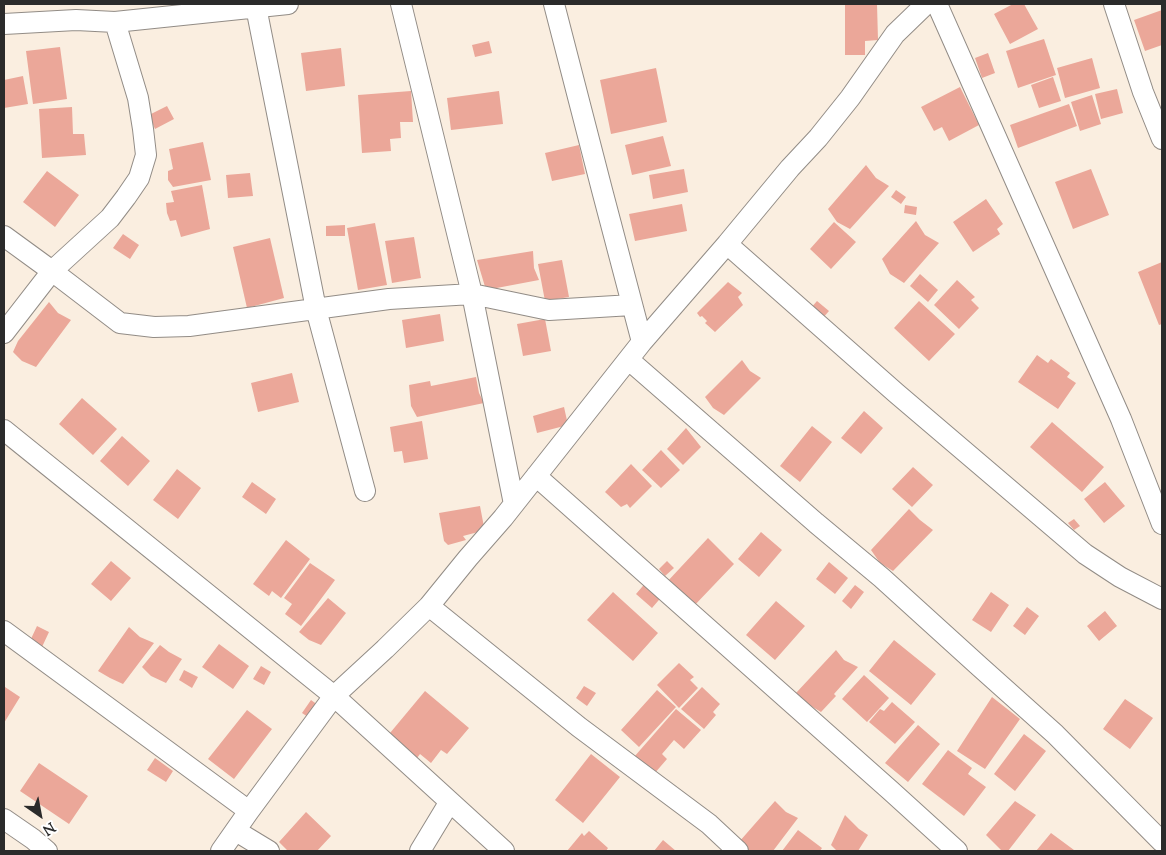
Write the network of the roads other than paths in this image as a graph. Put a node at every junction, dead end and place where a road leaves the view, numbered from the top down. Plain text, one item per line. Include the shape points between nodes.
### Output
1 (288, 4) edge
2 (401, 4) edge
3 (554, 4) edge
4 (926, 4) edge
5 (937, 4) edge
6 (1114, 4) edge
7 (256, 7) junction
8 (115, 22) junction
9 (4, 24) edge
10 (1162, 139) edge
11 (4, 236) edge
12 (727, 244) junction
13 (52, 271) junction
14 (472, 294) junction
15 (632, 305) junction
16 (316, 309) junction
17 (4, 332) edge
18 (642, 342) junction
19 (629, 360) junction
20 (4, 430) edge
21 (536, 476) junction
22 (365, 491) dead end
23 (514, 504) junction
24 (1162, 524) edge
25 (1162, 599) edge
26 (429, 606) junction
27 (4, 631) edge
28 (334, 696) junction
29 (450, 803) junction
30 (249, 811) junction
31 (4, 819) edge
32 (236, 831) junction
33 (1162, 842) edge
34 (46, 851) edge
35 (221, 851) edge
36 (269, 851) edge
37 (420, 851) edge
38 (504, 851) edge
39 (738, 851) edge
40 (958, 851) edge

1 - 7 street
2 - 14 street
3 - 15 street
4 - 12 street via 895,34 818,138
5 - 24 street via 1121,419
6 - 10 street
7 - 8 street
7 - 16 street
8 - 9 street via 76,20
8 - 13 street via 138,98 146,155 138,178 110,218
11 - 13 street
12 - 18 street
12 - 25 street via 1085,554
13 - 16 street via 120,324 189,326
13 - 17 street
14 - 15 street via 549,310
14 - 16 street via 389,299
14 - 23 street
15 - 18 street
16 - 22 street
18 - 19 street
19 - 21 street
19 - 33 street via 882,578 1055,734
20 - 28 street
21 - 23 street
21 - 40 street
23 - 26 street
26 - 28 street
26 - 39 street via 579,727 709,824
27 - 30 street
28 - 29 street
28 - 30 street
29 - 37 street
29 - 38 street
30 - 32 street
31 - 34 street
32 - 35 street
32 - 36 street

